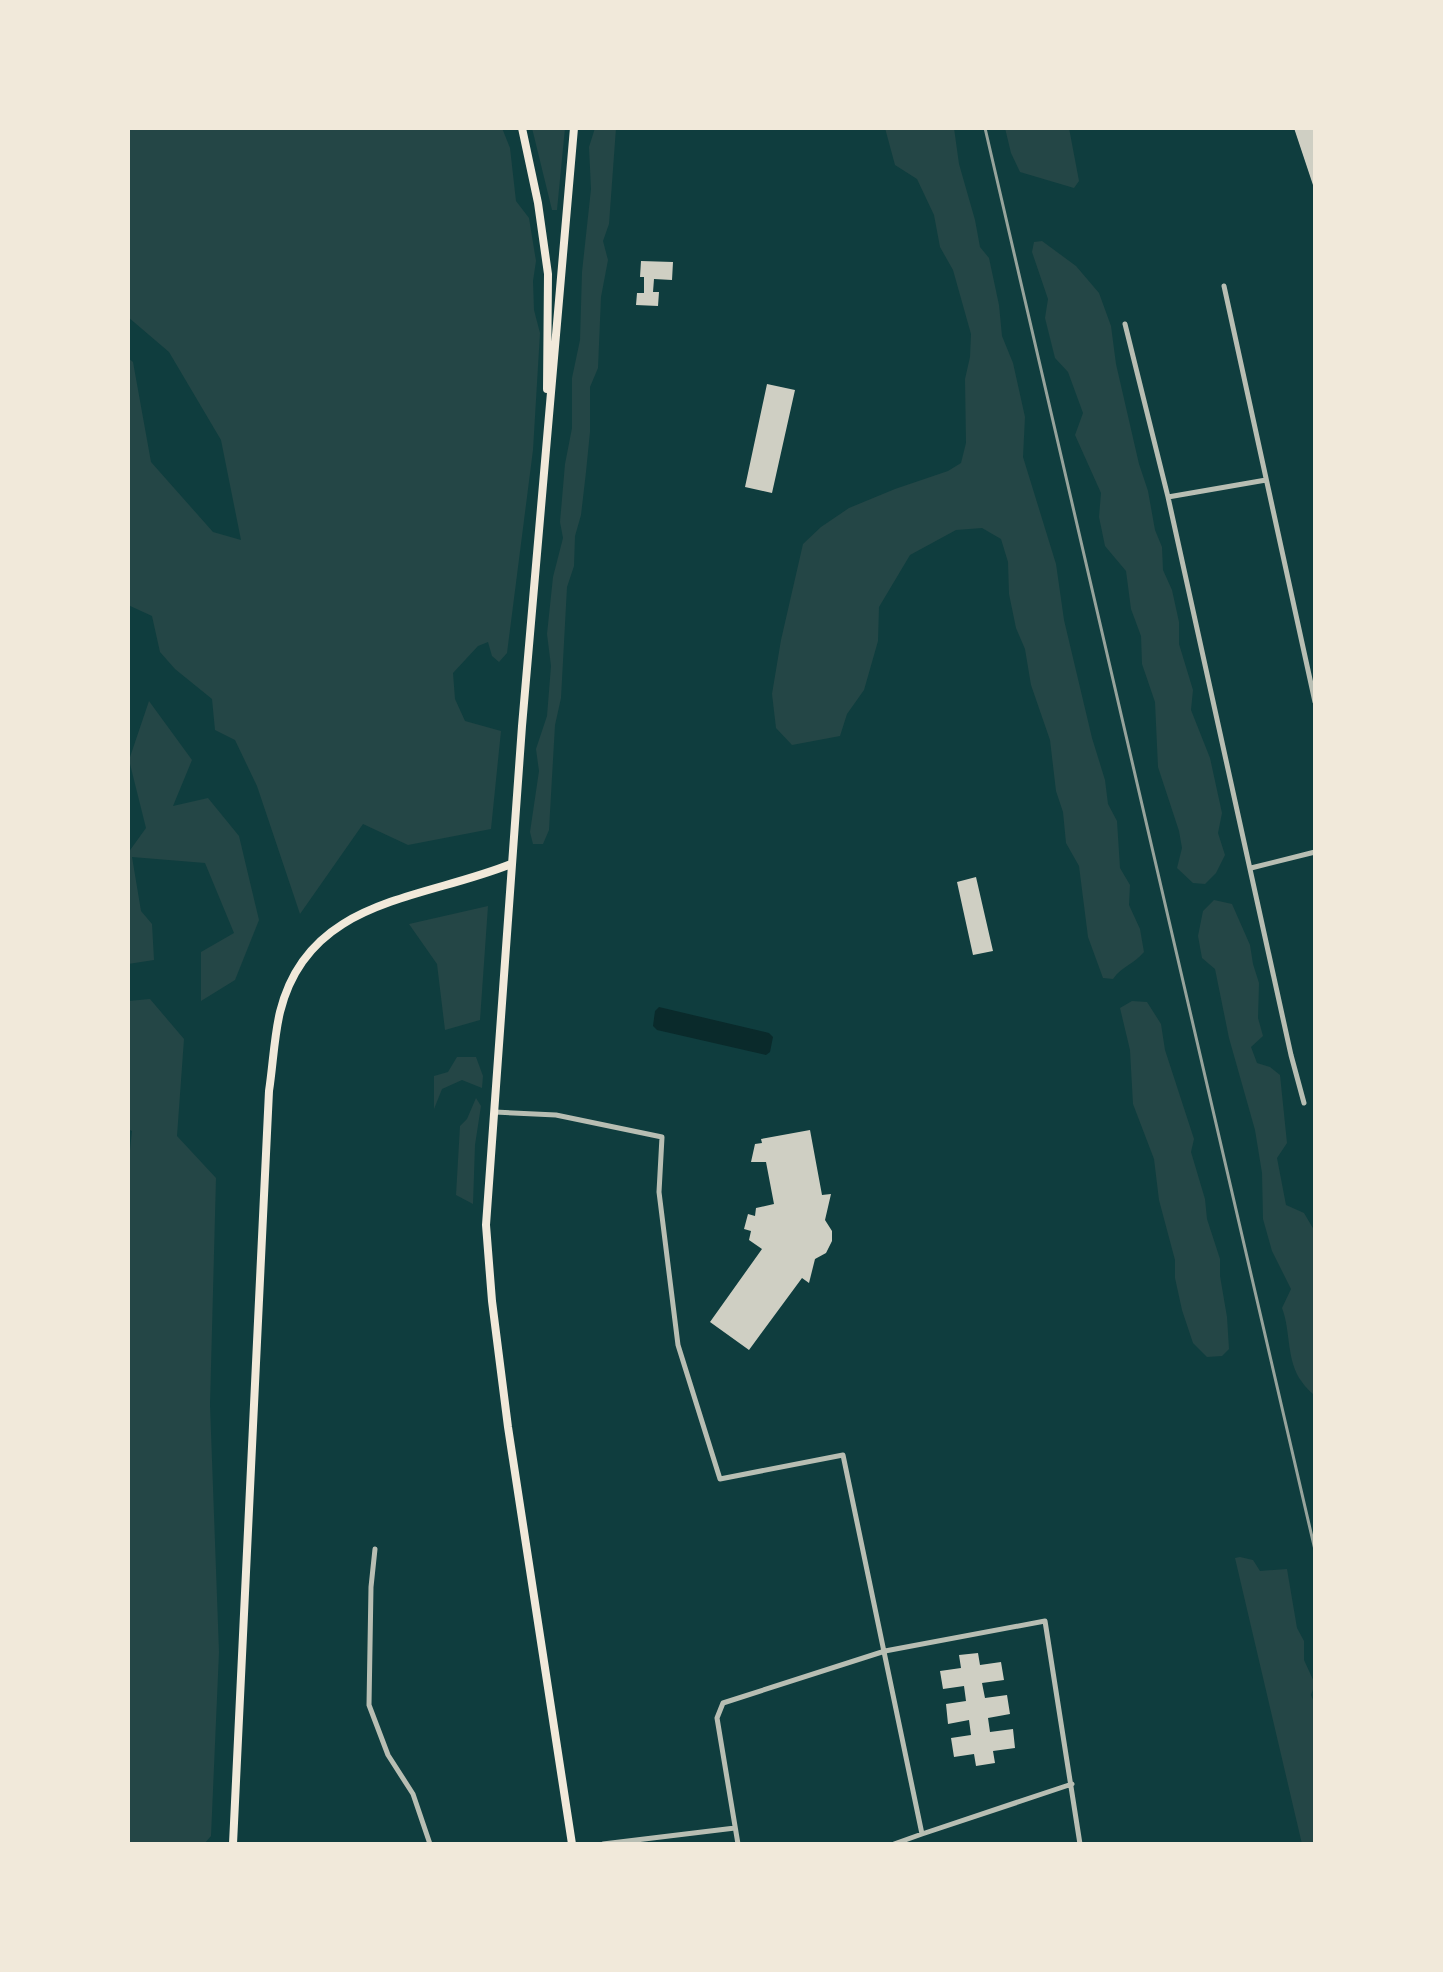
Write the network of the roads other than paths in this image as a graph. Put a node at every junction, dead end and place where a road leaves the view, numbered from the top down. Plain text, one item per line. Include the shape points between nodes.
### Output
1 (522, 128) edge
2 (574, 128) edge
3 (1224, 286) dead end
4 (1125, 324) dead end
5 (547, 424) junction
6 (1266, 480) junction
7 (1168, 497) junction
8 (1315, 702) edge
9 (1315, 852) edge
10 (511, 864) junction
11 (1251, 868) junction
12 (1304, 1103) dead end
13 (492, 1112) junction
14 (375, 1549) dead end
15 (885, 1651) junction
16 (1072, 1784) junction
17 (735, 1828) junction
18 (922, 1834) junction
19 (233, 1844) edge
20 (430, 1844) edge
21 (572, 1844) edge
22 (603, 1844) edge
23 (738, 1844) edge
24 (894, 1844) edge
25 (1080, 1844) edge

1 - 5 main road via 548,274
2 - 5 main road
3 - 6 street
4 - 7 street
5 - 10 main road
6 - 7 street
6 - 8 street
7 - 11 street
9 - 11 street
10 - 13 main road
10 - 19 main road via 380,904 327,933 301,961 280,1010 269,1091
11 - 12 street
13 - 15 street via 556,1115 662,1137 659,1192 678,1345 720,1479 843,1455
13 - 21 main road via 486,1225 492,1301
14 - 20 street via 369,1705 388,1755 413,1794
15 - 16 street via 1045,1621
15 - 17 street via 723,1703 717,1718
15 - 18 street
16 - 18 street
16 - 25 street
17 - 22 street
17 - 23 street
18 - 24 street

